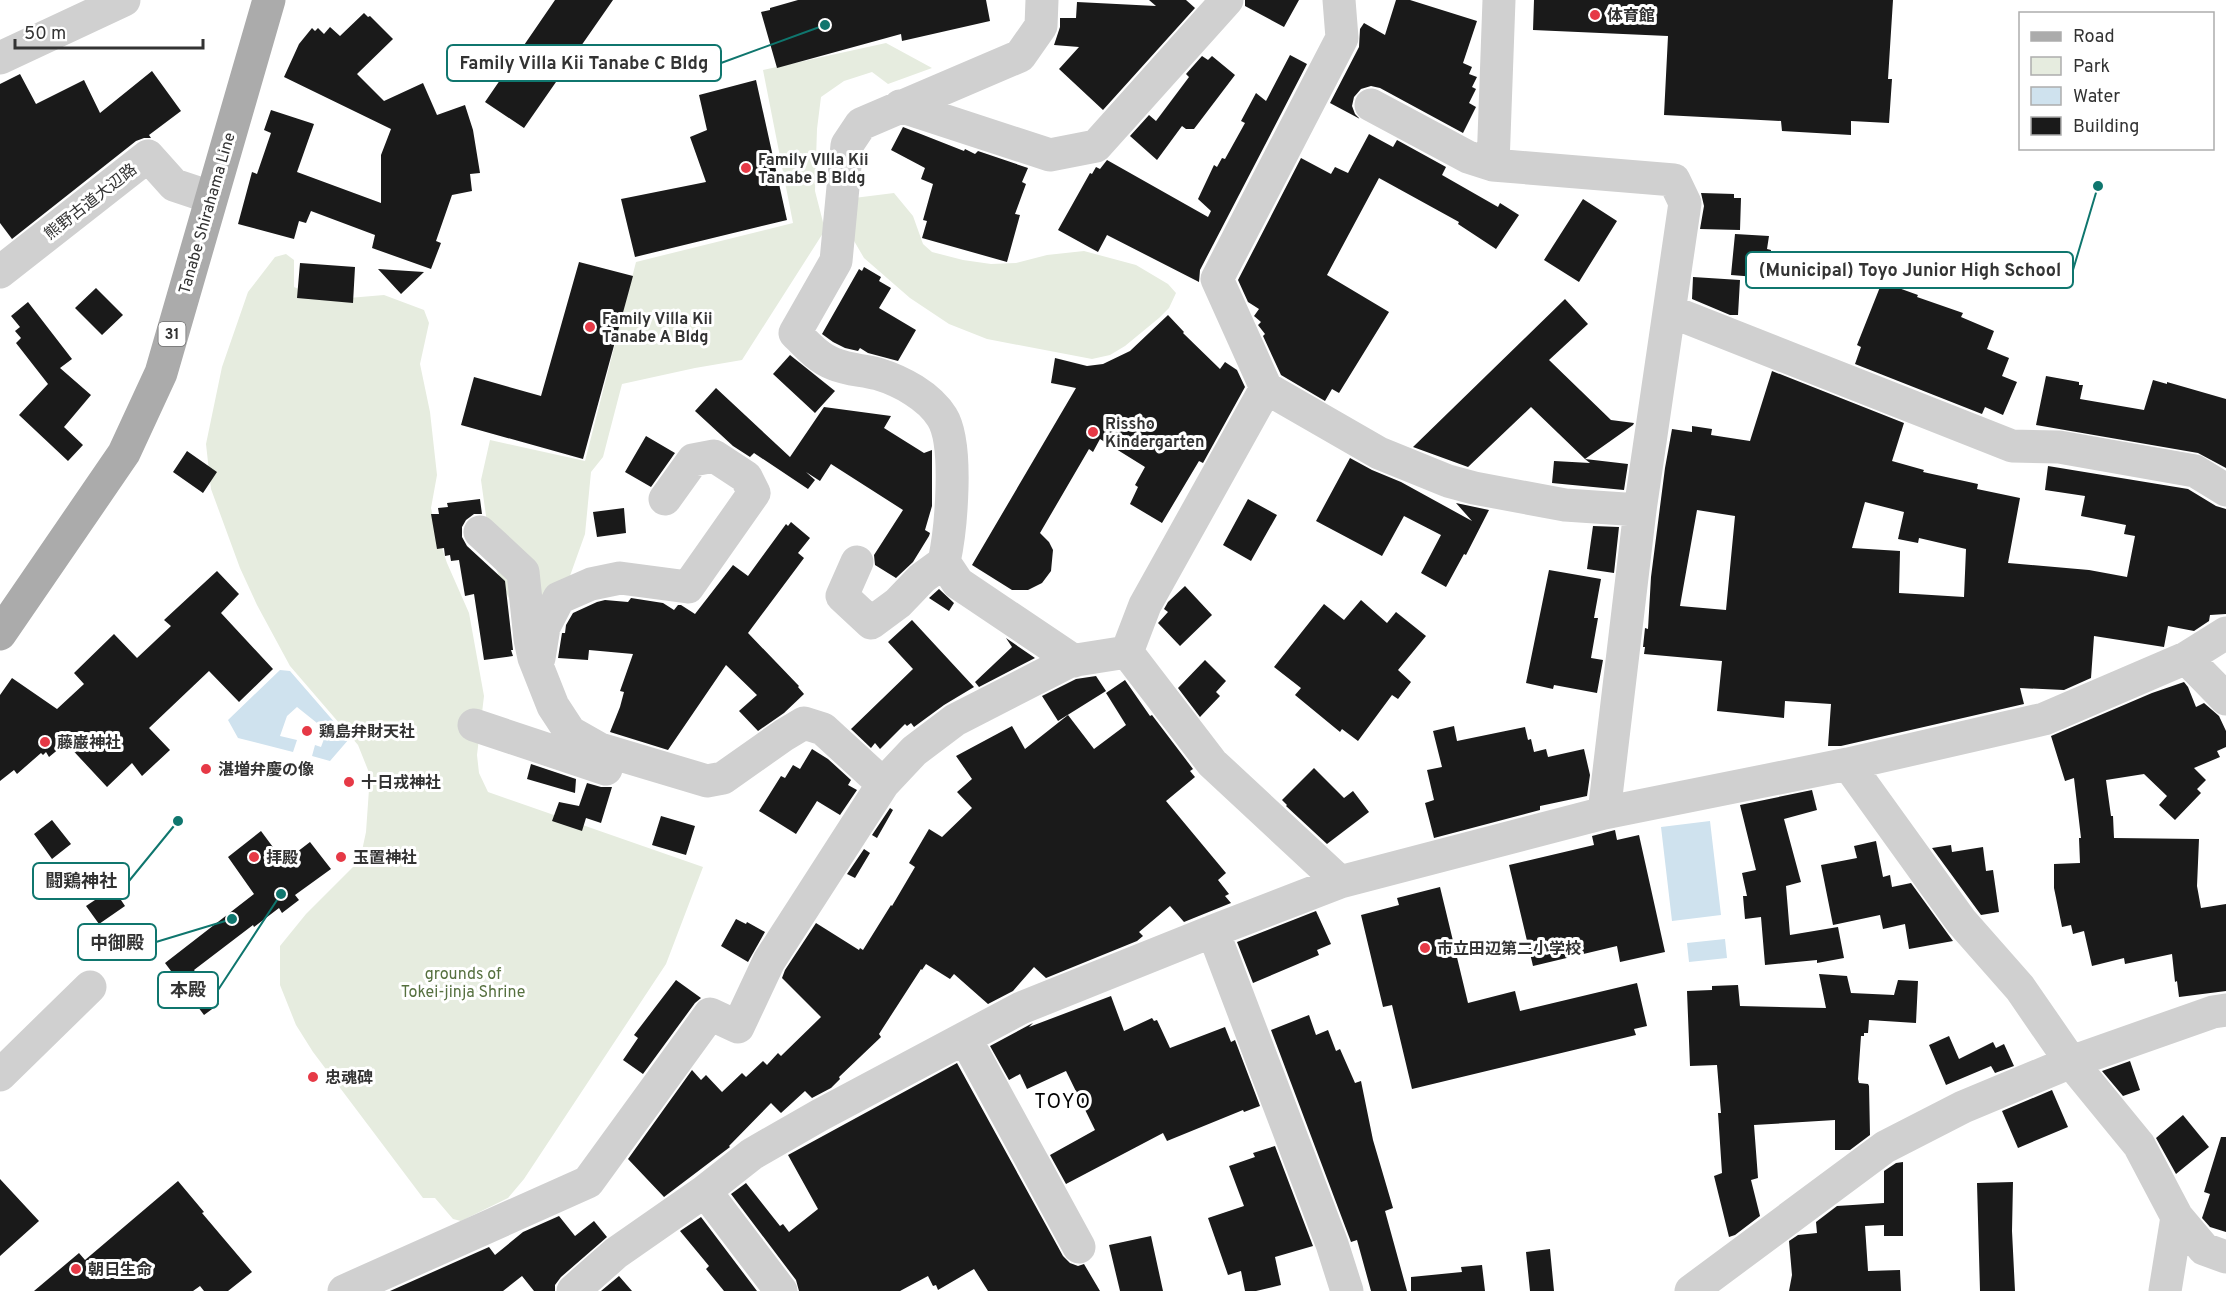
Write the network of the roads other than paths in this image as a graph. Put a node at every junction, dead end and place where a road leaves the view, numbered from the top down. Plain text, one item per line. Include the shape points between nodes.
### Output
1 (124, 0) edge
2 (269, 0) edge
3 (1042, 0) edge
4 (1227, 0) edge
5 (1339, 0) edge
6 (1491, 2) edge
7 (0, 58) edge
8 (1371, 105) dead end
9 (900, 106) junction
10 (1493, 165) junction
11 (210, 197) junction
12 (0, 272) edge
13 (1670, 311) junction
14 (1266, 388) junction
15 (2226, 490) edge
16 (665, 499) dead end
17 (1640, 510) junction
18 (480, 532) dead end
19 (944, 561) junction
20 (857, 562) dead end
21 (2226, 633) edge
22 (0, 634) edge
23 (1127, 652) junction
24 (2186, 657) junction
25 (1074, 661) junction
26 (538, 665) junction
27 (2226, 699) edge
28 (474, 725) dead end
29 (1848, 764) junction
30 (723, 778) junction
31 (883, 784) junction
32 (1604, 813) junction
33 (1340, 882) junction
34 (1213, 931) junction
35 (90, 987) dead end
36 (2226, 1010) edge
37 (965, 1038) junction
38 (2071, 1062) junction
39 (0, 1075) edge
40 (705, 1191) junction
41 (2177, 1217) junction
42 (1079, 1247) dead end
43 (2226, 1257) edge
44 (345, 1291) edge
45 (573, 1291) edge
46 (781, 1291) edge
47 (1347, 1291) edge
48 (1691, 1291) edge
49 (2165, 1291) edge

1 - 7 street
2 - 11 main road, Tanabe Shirahama Line / 31
3 - 9 street via 1041,26 1020,56
4 - 9 street via 1096,147 1050,155
5 - 14 street via 1342,38 1217,279
6 - 10 street
8 - 10 street via 1467,158
9 - 19 street via 861,124 847,146 836,261 795,333 833,364 899,382 943,417 949,441 952,504
10 - 13 street via 1674,180 1684,203
11 - 12 street, 熊野古道大辺路 via 174,185 148,156
11 - 22 main road, Tanabe Shirahama Line / 31 via 161,373 123,453
13 - 15 street via 2012,446 2059,447 2195,471
13 - 17 street
14 - 17 street via 1379,453 1448,481 1564,505
14 - 23 street via 1145,605
16 - 26 street via 693,460 714,456 746,477 754,493 688,587 620,578 591,584 559,598 544,627
17 - 32 street
18 - 26 street via 523,572 530,639
19 - 20 street via 871,622 842,596
19 - 25 street via 958,583
21 - 24 street
23 - 25 street
23 - 33 street via 1212,763
24 - 27 street
24 - 29 street via 2044,719
25 - 31 street via 955,720 914,751
26 - 30 street via 553,706 570,732 600,749 707,781
28 - 30 street via 675,793 704,796
29 - 32 street
29 - 38 street via 1961,921 2020,988
30 - 31 street via 804,723 823,729
31 - 44 street via 769,961 738,1028 710,1014 588,1182
32 - 33 street
33 - 34 street
34 - 37 street via 1021,1008
34 - 47 street
35 - 39 street
36 - 38 street
37 - 40 street via 752,1154
37 - 42 street
38 - 41 street via 2139,1145
38 - 48 street via 1963,1107 1885,1147
40 - 45 street via 616,1253
40 - 46 street
41 - 43 street via 2204,1249
41 - 49 street

